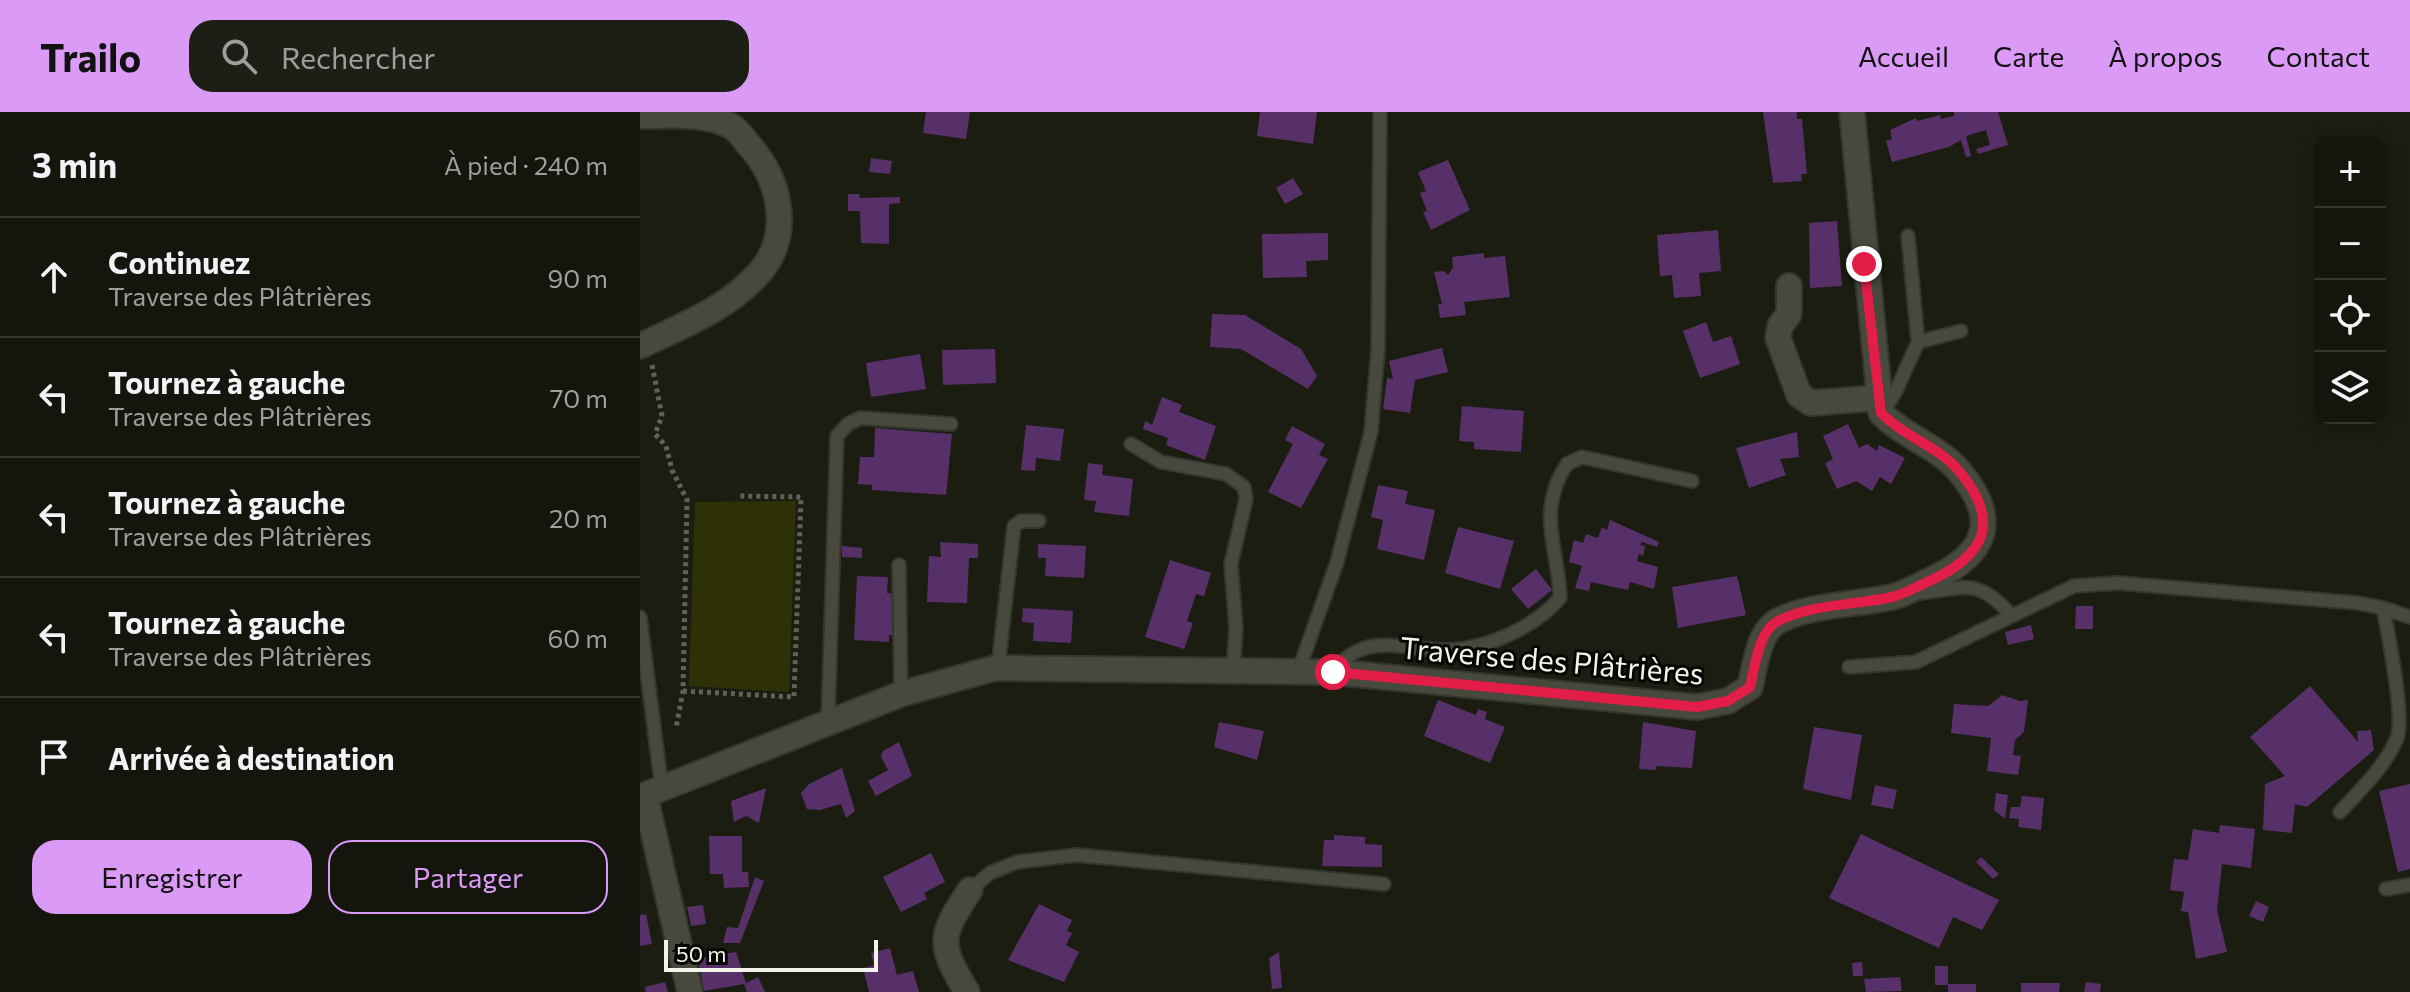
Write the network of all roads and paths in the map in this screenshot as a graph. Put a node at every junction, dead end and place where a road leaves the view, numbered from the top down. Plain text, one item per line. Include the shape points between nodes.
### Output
1 (1380, 112) edge
2 (1852, 112) edge
3 (640, 116) edge
4 (1908, 236) dead end
5 (1789, 286) dead end
6 (1961, 331) dead end
7 (1918, 342) junction
8 (644, 345) edge
9 (1879, 406) junction
10 (951, 424) dead end
11 (1131, 444) dead end
12 (1692, 481) dead end
13 (737, 496) dead end
14 (1039, 521) dead end
15 (899, 565) dead end
16 (1896, 596) junction
17 (2383, 608) junction
18 (2011, 615) junction
19 (640, 617) edge
20 (2410, 617) edge
21 (1849, 667) dead end
22 (998, 668) junction
23 (1233, 672) junction
24 (1298, 672) junction
25 (1333, 672) junction
26 (683, 691) junction
27 (901, 694) junction
28 (828, 721) junction
29 (675, 736) dead end
30 (649, 794) edge
31 (2340, 812) dead end
32 (1384, 884) dead end
33 (2410, 885) edge
34 (2386, 889) dead end
35 (970, 890) joint
36 (690, 992) edge
37 (967, 992) edge

1 - 24 lane via 1378,349 1371,432 1337,562
2 - 9 street
3 - 8 street via 706,117 734,127 772,177 778,205 775,250 760,272 715,309
4 - 7 lane
5 - 9 street via 1789,314 1778,338 1799,395 1811,403
6 - 7 lane
7 - 9 lane via 1895,393
8 - 26 path via 662,416 655,434 666,446 687,500
9 - 16 street, Traverse des Plâtrières via 1895,427 1959,470 1985,526 1983,541 1973,553 1942,575
10 - 28 lane via 860,418 837,436
11 - 23 lane via 1161,462 1226,474 1244,487 1231,564
12 - 25 lane via 1582,457 1567,464 1550,509 1560,598 1547,612 1519,629 1449,650 1390,645 1356,649
13 - 26 path via 801,497 794,697
14 - 22 lane via 1014,526
15 - 27 lane
16 - 18 lane via 1978,587
16 - 25 street, Traverse des Plâtrières via 1776,622 1764,638 1750,687 1728,701 1697,707
17 - 18 lane via 2118,583 2074,586
17 - 20 lane
17 - 31 lane via 2399,735 2386,759
18 - 21 lane via 1916,662
19 - 30 lane
22 - 23 street, Traverse des Plâtrières
22 - 27 street, Traverse des Plâtrières
23 - 24 street, Traverse des Plâtrières
24 - 25 street, Traverse des Plâtrières
26 - 29 path
27 - 28 street, Traverse des Plâtrières
28 - 30 street, Traverse des Plâtrières
30 - 36 street
32 - 35 lane via 1077,855 1017,862 990,873
33 - 34 lane
35 - 37 street via 943,936 945,956

